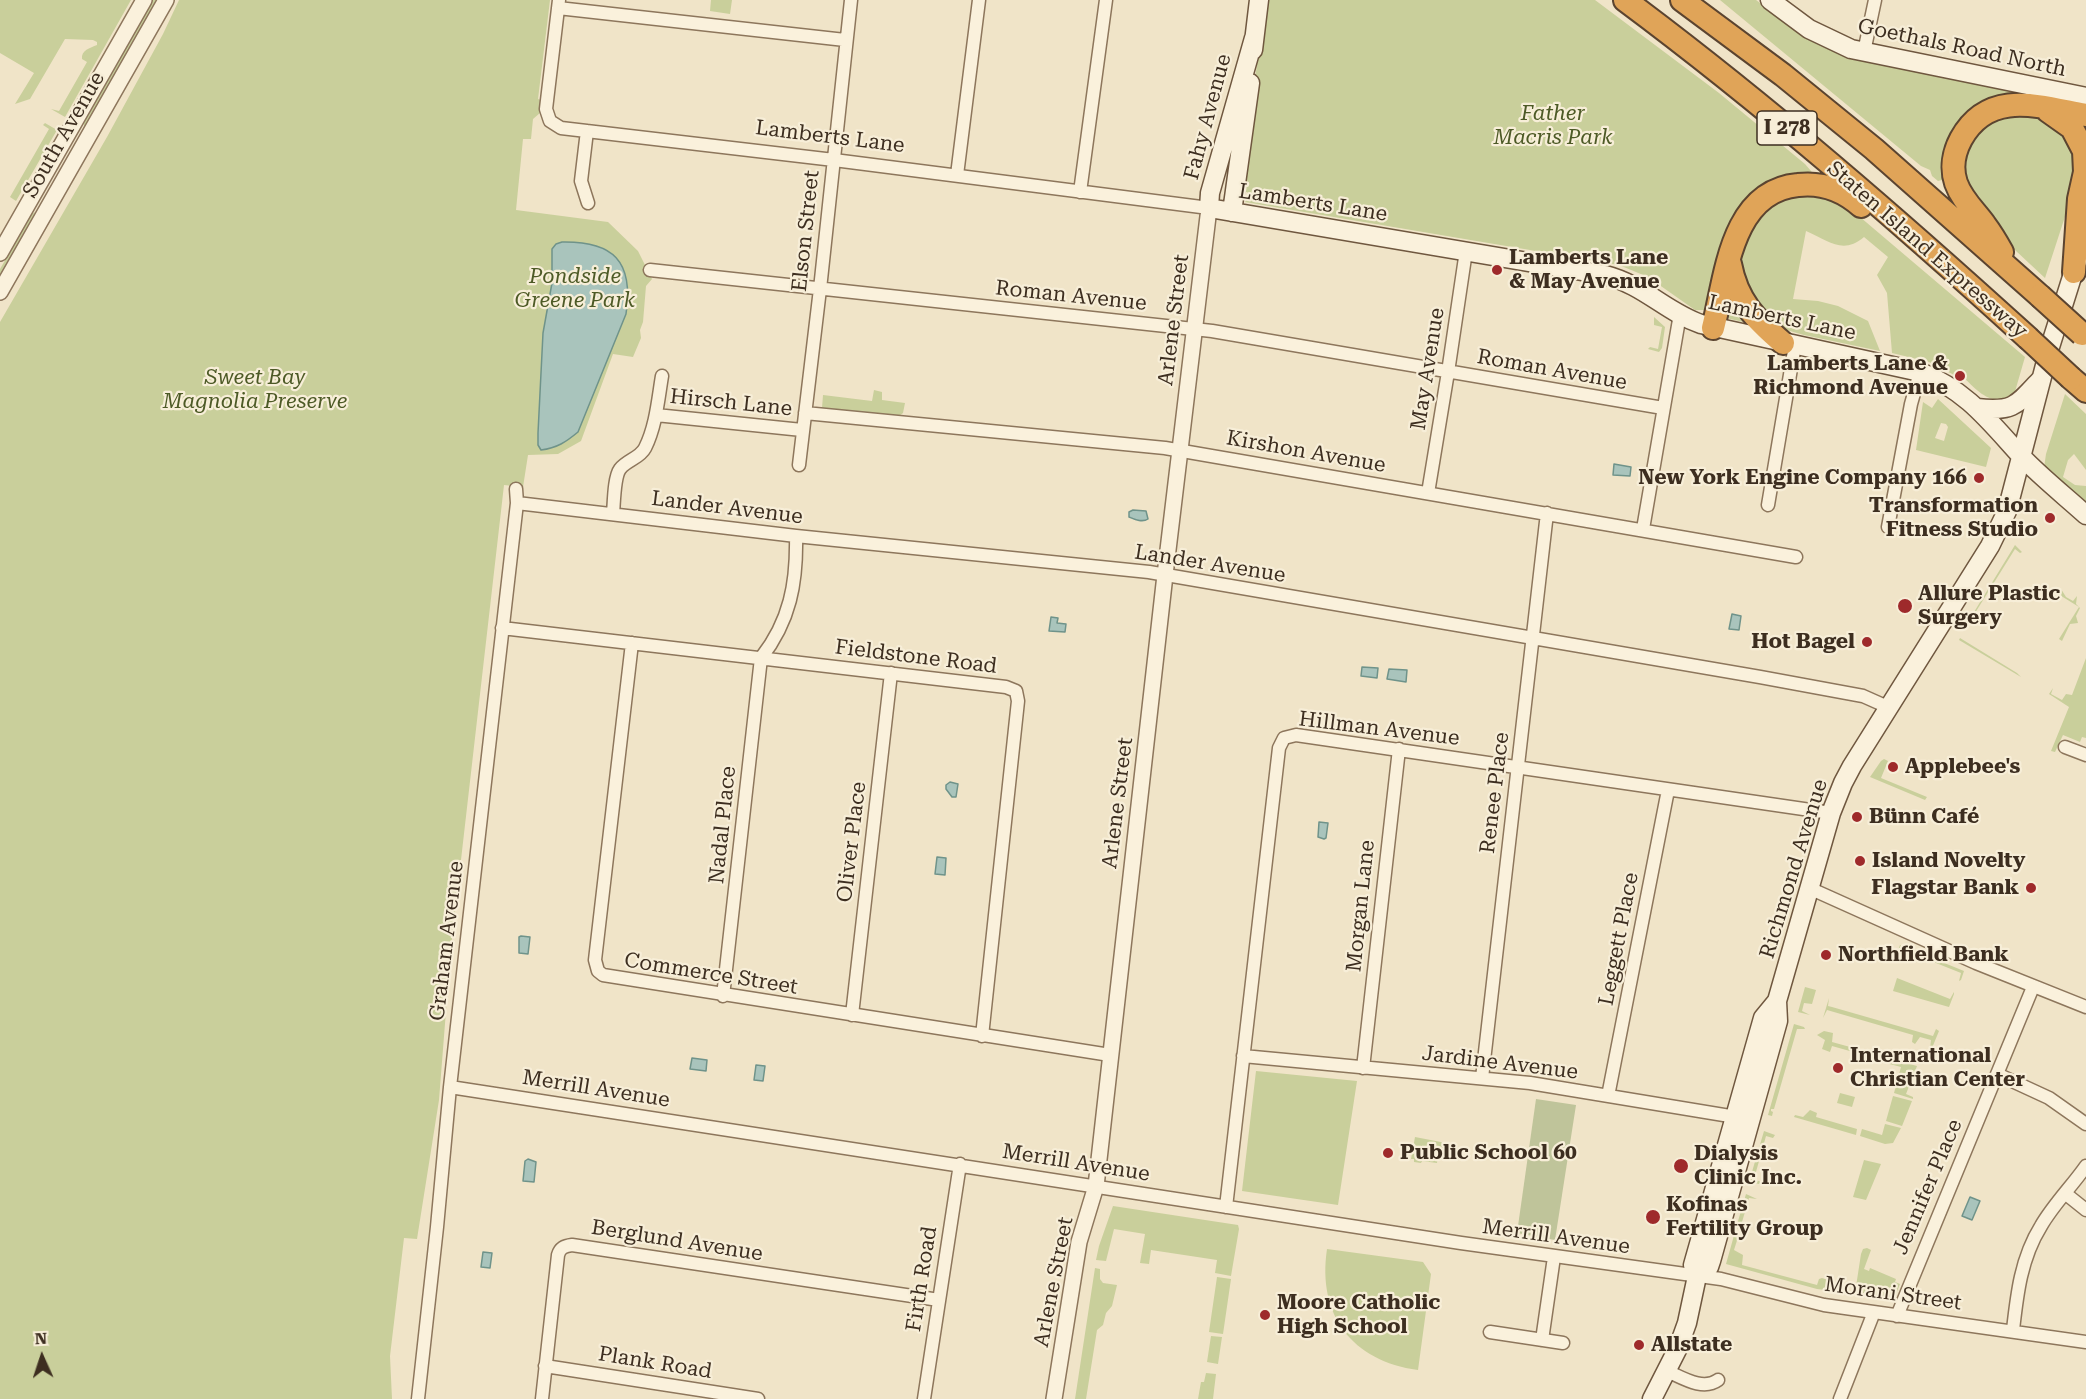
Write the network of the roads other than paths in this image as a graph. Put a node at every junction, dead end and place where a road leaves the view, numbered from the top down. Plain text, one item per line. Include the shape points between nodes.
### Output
1 (144, 0) edge
2 (166, 0) edge
3 (850, 0) edge
4 (980, 0) edge
5 (1106, 0) edge
6 (1259, 0) edge
7 (1625, 0) edge
8 (1682, 0) edge
9 (1706, 0) edge
10 (1770, 0) edge
11 (1875, 0) edge
12 (559, 4) edge
13 (1254, 38) junction
14 (845, 40) junction
15 (1754, 52) junction
16 (1864, 52) junction
17 (2086, 97) edge
18 (2038, 106) junction
19 (2086, 115) edge
20 (587, 131) junction
21 (834, 160) junction
22 (957, 175) junction
23 (1080, 192) junction
24 (588, 203) dead end
25 (1209, 208) junction
26 (1232, 212) junction
27 (2086, 230) edge
28 (1466, 251) junction
29 (0, 253) edge
30 (1730, 260) junction
31 (1944, 262) junction
32 (650, 270) dead end
33 (2074, 272) junction
34 (2018, 276) junction
35 (820, 289) junction
36 (0, 292) edge
37 (1680, 314) junction
38 (1713, 328) junction
39 (1194, 329) junction
40 (2084, 336) edge
41 (1789, 344) junction
42 (1448, 372) junction
43 (1920, 372) junction
44 (662, 376) dead end
45 (2042, 379) junction
46 (2079, 385) edge
47 (1663, 408) junction
48 (1977, 408) junction
49 (805, 413) junction
50 (656, 415) junction
51 (802, 430) junction
52 (1180, 450) junction
53 (2022, 456) junction
54 (799, 465) dead end
55 (516, 489) dead end
56 (1428, 493) junction
57 (517, 503) junction
58 (1768, 505) dead end
59 (1547, 513) junction
60 (613, 514) junction
61 (2086, 515) edge
62 (1888, 527) dead end
63 (1643, 529) junction
64 (796, 536) junction
65 (1796, 557) dead end
66 (1165, 575) junction
67 (502, 628) junction
68 (1533, 638) junction
69 (632, 644) junction
70 (761, 658) junction
71 (891, 674) junction
72 (1890, 708) junction
73 (2065, 747) dead end
74 (1399, 749) junction
75 (2086, 755) edge
76 (1517, 767) junction
77 (1668, 790) junction
78 (1831, 813) junction
79 (1809, 888) junction
80 (2033, 987) junction
81 (723, 996) junction
82 (2086, 1007) edge
83 (852, 1016) junction
84 (982, 1036) junction
85 (1110, 1055) junction
86 (1243, 1056) junction
87 (1363, 1068) junction
88 (1997, 1074) junction
89 (1482, 1078) junction
90 (450, 1087) junction
91 (1608, 1096) junction
92 (1742, 1118) junction
93 (2086, 1124) edge
94 (960, 1164) junction
95 (2086, 1166) edge
96 (1096, 1186) junction
97 (2066, 1194) junction
98 (1226, 1207) junction
99 (2086, 1210) edge
100 (1554, 1257) junction
101 (1697, 1276) junction
102 (939, 1300) junction
103 (1874, 1312) junction
104 (1897, 1316) junction
105 (2013, 1330) junction
106 (1490, 1332) dead end
107 (1542, 1340) junction
108 (2086, 1342) edge
109 (1563, 1343) dead end
110 (545, 1366) junction
111 (1667, 1371) junction
112 (1718, 1380) dead end
113 (418, 1399) edge
114 (542, 1399) edge
115 (758, 1399) edge
116 (924, 1399) edge
117 (1054, 1399) edge
118 (1652, 1399) edge
119 (1840, 1399) edge

1 - 29 street, South Avenue
2 - 36 street, South Avenue
3 - 14 street, Elson Street
4 - 22 street
5 - 23 street
6 - 13 main road, Fahy Avenue
7 - 31 highway, Staten Island Expressway / I 278 via 1827,161
8 - 15 highway, Staten Island Expressway / I 278
9 - 15 highway
10 - 16 main road, Goethals Road North via 1821,36
11 - 16 street
12 - 14 street
12 - 20 street, Lamberts Lane via 546,109 550,121 561,128
13 - 25 main road, Fahy Avenue
13 - 26 main road, Fahy Avenue
14 - 21 street, Elson Street
15 - 34 highway, Staten Island Expressway / I 278 via 1874,149
16 - 17 main road, Goethals Road North
18 - 19 highway
18 - 33 highway via 2066,123 2084,151
18 - 34 highway via 2010,104 1983,114 1962,137 1953,162 1954,177 1963,198
20 - 21 street, Lamberts Lane
20 - 24 street via 581,181
21 - 22 street, Lamberts Lane
21 - 35 street, Elson Street
22 - 23 street, Lamberts Lane
23 - 25 street, Lamberts Lane
25 - 26 main road, Lamberts Lane
25 - 39 street, Arlene Street
26 - 28 main road, Lamberts Lane
27 - 33 main road, Richmond Avenue
28 - 37 main road, Lamberts Lane via 1615,278 1643,290
28 - 42 street, May Avenue
30 - 31 highway via 1741,223 1759,201 1784,188 1809,184 1843,193 1893,233
30 - 38 highway
30 - 41 highway via 1741,298 1761,324
31 - 46 highway, Staten Island Expressway / I 278, bridge
32 - 35 street, Roman Avenue
33 - 45 main road, Richmond Avenue
34 - 40 highway, Staten Island Expressway / I 278, bridge
35 - 39 street, Roman Avenue
35 - 49 street, Elson Street
37 - 38 main road, Lamberts Lane
37 - 47 street
38 - 41 main road, Lamberts Lane
39 - 42 street, Roman Avenue
39 - 52 street, Arlene Street
41 - 43 main road, Lamberts Lane
41 - 58 street
42 - 47 street, Roman Avenue
42 - 56 street, May Avenue
43 - 48 main road, Lamberts Lane via 1950,385
43 - 62 street
44 - 50 street, Hirsch Lane
45 - 48 main road via 2017,404 1993,410
45 - 53 main road, Richmond Avenue
47 - 63 street
48 - 53 main road, Lamberts Lane
49 - 51 street, Elson Street
49 - 52 street, Kirshon Avenue
50 - 51 street, Hirsch Lane
50 - 60 street, Hirsch Lane via 642,452 618,474
51 - 54 street, Elson Street
52 - 56 street, Kirshon Avenue
52 - 66 street, Arlene Street
53 - 61 main road, Lamberts Lane
53 - 72 main road, Richmond Avenue via 2007,511 1990,546
55 - 57 street, Graham Avenue
56 - 59 street, Kirshon Avenue
57 - 60 street, Lander Avenue
57 - 67 street, Graham Avenue
59 - 63 street, Kirshon Avenue
59 - 68 street, Renee Place
60 - 64 street, Lander Avenue
63 - 65 street, Kirshon Avenue
64 - 66 street, Lander Avenue
64 - 70 street via 791,600 785,620
66 - 68 street, Lander Avenue
66 - 85 street, Arlene Street
67 - 69 street, Fieldstone Road
67 - 90 street, Graham Avenue
68 - 72 street, Lander Avenue via 1863,696
68 - 76 street, Renee Place
69 - 70 street, Fieldstone Road
69 - 81 street, Commerce Street via 596,966 609,978
70 - 71 street, Fieldstone Road
70 - 81 street, Nadal Place
71 - 83 street, Oliver Place
71 - 84 street, Fieldstone Road via 1006,687 1018,696
72 - 78 main road, Richmond Avenue via 1843,783
73 - 75 street
74 - 76 street, Hillman Avenue
74 - 86 street, Hillman Avenue via 1296,735 1288,735 1281,743
74 - 87 street, Morgan Lane
76 - 77 street, Hillman Avenue
76 - 89 street, Renee Place
77 - 78 street, Hillman Avenue
77 - 91 street, Leggett Place
78 - 79 main road, Richmond Avenue
79 - 80 street
79 - 92 main road, Richmond Avenue via 1777,1001 1763,1018
80 - 82 street
80 - 88 street, Jennifer Place
81 - 83 street, Commerce Street
83 - 84 street, Commerce Street
84 - 85 street, Commerce Street
85 - 96 street, Arlene Street
86 - 87 street, Jardine Avenue
86 - 98 street, Hillman Avenue
87 - 89 street, Jardine Avenue
88 - 93 street via 2049,1098
88 - 104 street, Jennifer Place
89 - 91 street, Jardine Avenue
90 - 94 street, Merrill Avenue
90 - 113 street, Graham Avenue
91 - 92 street, Jardine Avenue
92 - 101 main road, Richmond Avenue via 1693,1265
94 - 96 street, Merrill Avenue
94 - 102 street, Firth Road
95 - 97 street
96 - 98 street, Merrill Avenue
96 - 117 street, Arlene Street via 1079,1242
97 - 99 street
97 - 105 street via 2030,1247 2023,1266
98 - 100 street, Merrill Avenue
100 - 101 street, Merrill Avenue
100 - 107 street
101 - 103 street, Morani Street via 1824,1305
101 - 111 main road, Richmond Avenue via 1687,1323
102 - 110 street, Berglund Avenue via 565,1246 558,1255
102 - 116 street, Firth Road
103 - 104 street, Morani Street
103 - 119 street
104 - 105 street, Morani Street
105 - 108 street, Morani Street
106 - 107 street
107 - 109 street
110 - 114 street, Berglund Avenue
110 - 115 street, Plank Road
111 - 112 street via 1706,1385
111 - 118 main road, Richmond Avenue

